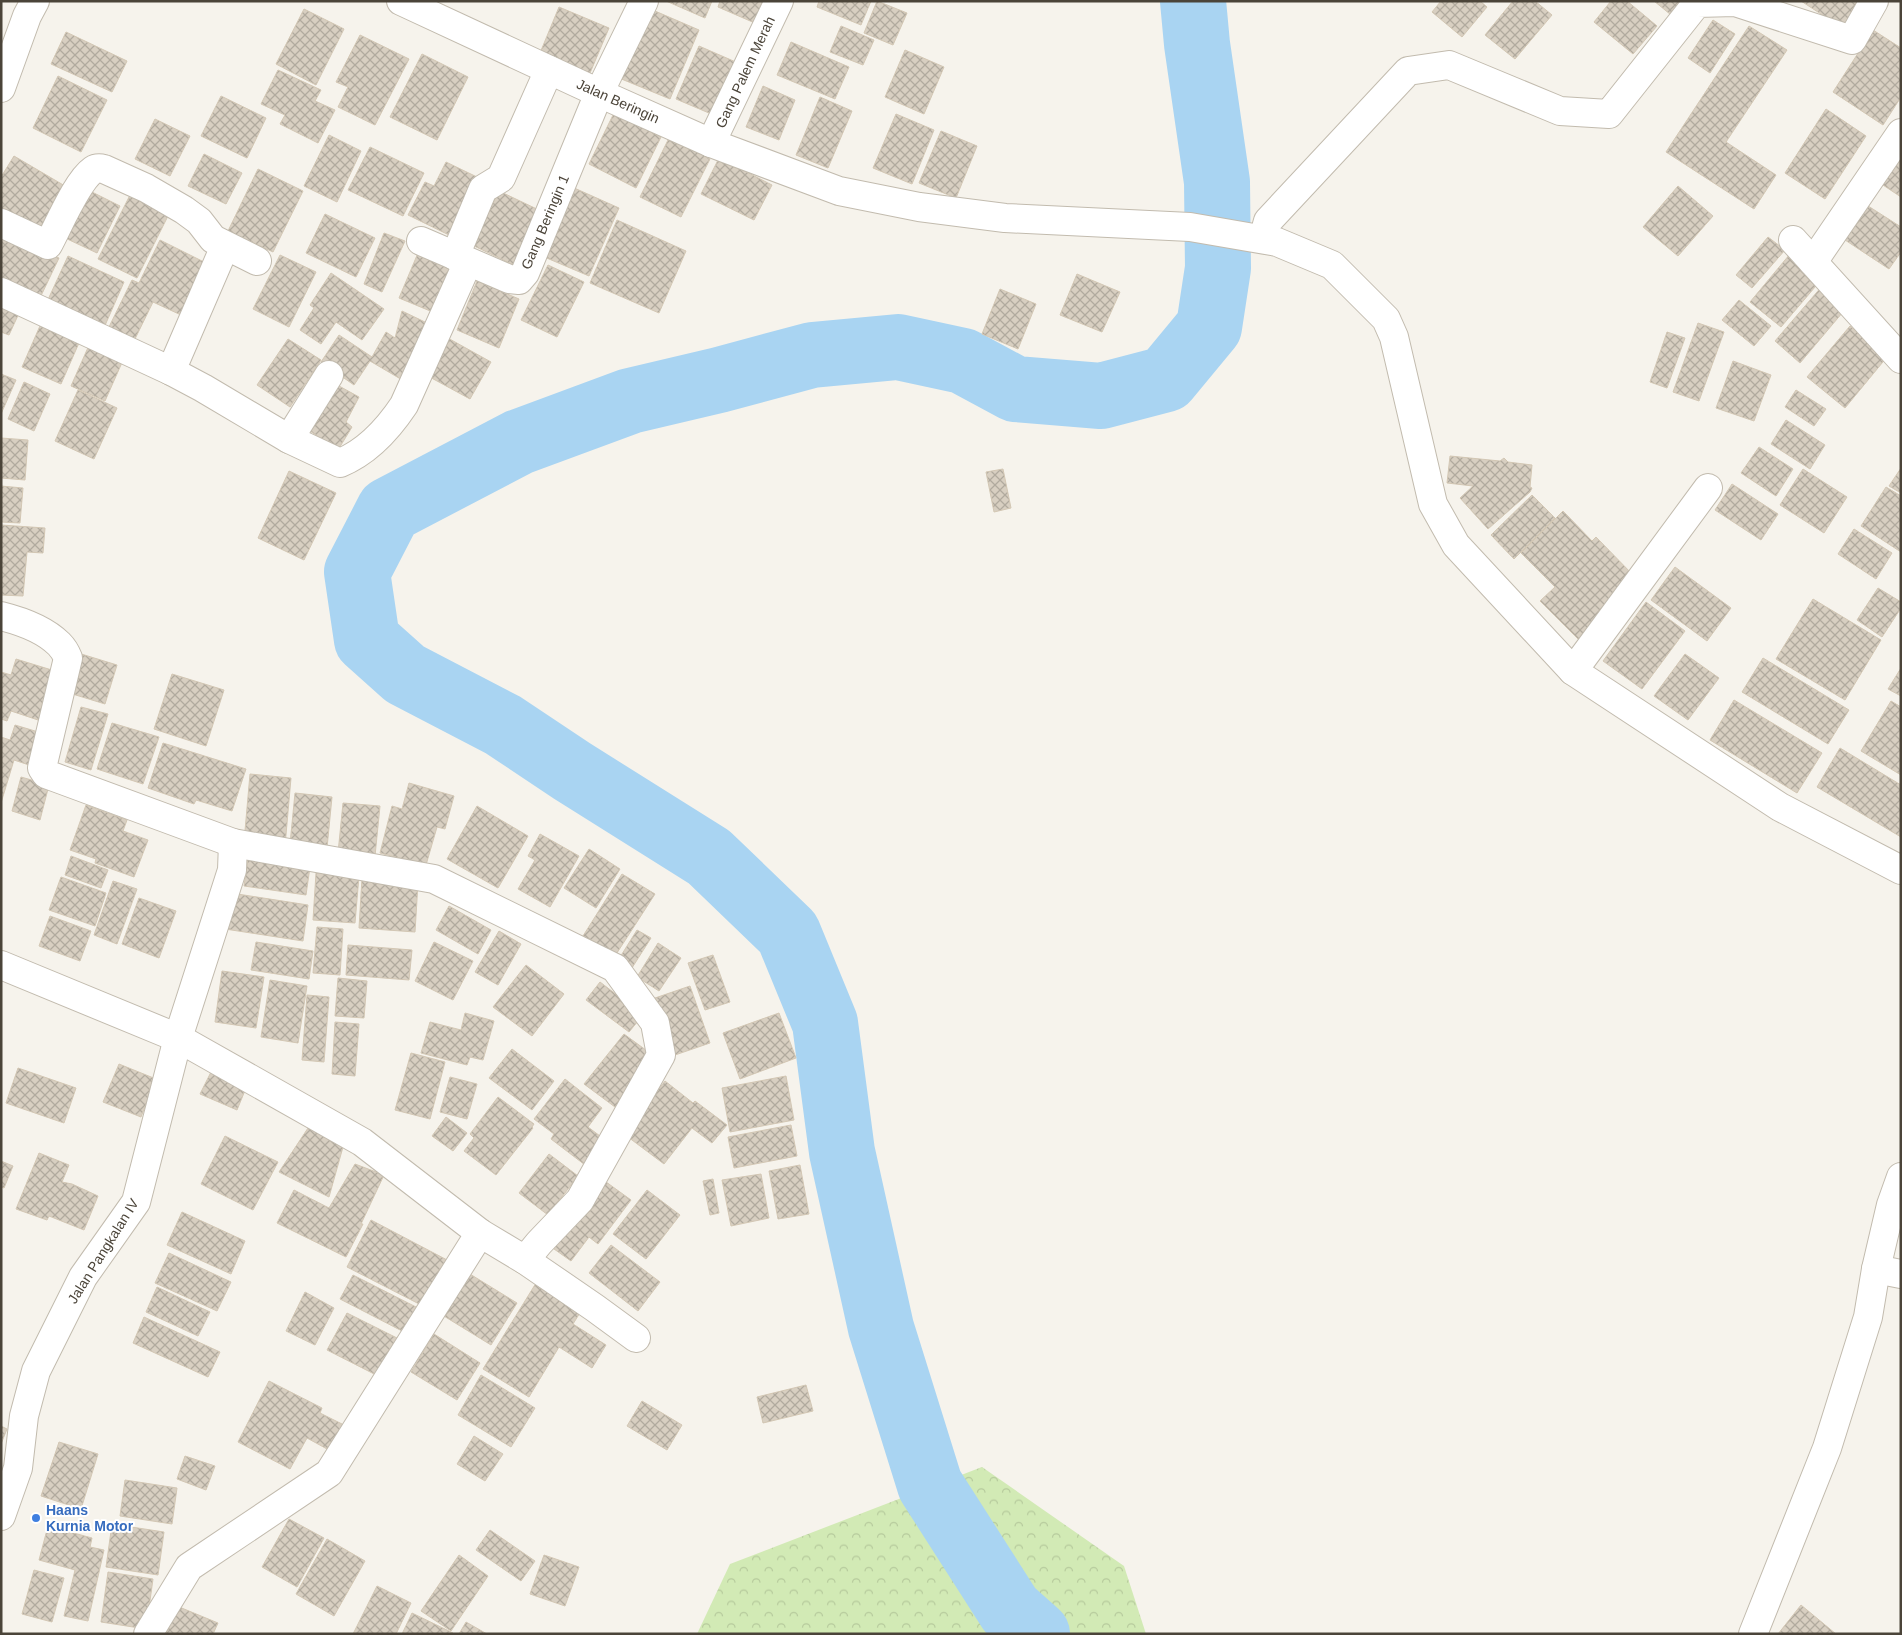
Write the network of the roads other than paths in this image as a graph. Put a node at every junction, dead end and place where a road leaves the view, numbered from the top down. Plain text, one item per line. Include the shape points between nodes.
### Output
1 (401, 1) edge
2 (644, 1) edge
3 (779, 1) edge
4 (1874, 1) edge
5 (1736, 2) edge
6 (23, 6) edge
7 (549, 70) junction
8 (1, 88) edge
9 (599, 93) junction
10 (1901, 133) edge
11 (712, 143) junction
12 (1, 223) edge
13 (1255, 237) junction
14 (1793, 240) dead end
15 (421, 241) dead end
16 (225, 246) junction
17 (461, 259) junction
18 (257, 261) dead end
19 (1813, 262) junction
20 (1, 292) edge
21 (1901, 359) edge
22 (171, 371) junction
23 (329, 374) dead end
24 (289, 439) junction
25 (1708, 488) dead end
26 (1, 616) edge
27 (1574, 671) junction
28 (233, 843) junction
29 (1901, 870) edge
30 (1, 965) edge
31 (178, 1038) junction
32 (1901, 1177) edge
33 (480, 1233) junction
34 (526, 1260) junction
35 (1888, 1272) edge
36 (636, 1338) dead end
37 (1, 1516) edge
38 (148, 1634) edge
39 (1753, 1634) edge

1 - 7 street, Jalan Beringin
2 - 9 street
3 - 11 street, Gang Palem Merah
4 - 5 street via 1852,40
5 - 13 street via 1697,3 1610,114 1560,111 1449,65 1408,71
6 - 8 street
7 - 9 street, Jalan Beringin
7 - 17 street via 501,178 483,189
9 - 11 street, Jalan Beringin
9 - 17 street, Gang Beringin 1 via 525,273 519,280 509,279
10 - 19 street
11 - 13 street, Jalan Beringin via 839,191 919,207 1005,218 1190,227
12 - 16 street via 48,245 82,182 97,168 146,188 184,210 199,220 213,240
13 - 27 street, Jalan Beringin via 1332,265 1386,319 1394,338 1433,504 1456,545
14 - 19 street
15 - 17 street, Gang Beringin 1
16 - 18 street
16 - 22 street
17 - 24 street via 404,406 392,423 361,452 340,464
19 - 21 street
20 - 22 street
22 - 24 street
23 - 24 street
25 - 27 street
26 - 28 street via 18,620 47,635 60,645 68,658 42,768 46,774
27 - 29 street, Jalan Beringin via 1780,807
28 - 31 street, Jalan Pangkalan IV via 232,870
28 - 34 street via 434,879 615,968 655,1023 661,1055 580,1200
30 - 31 street
31 - 33 street via 362,1142
31 - 37 street, Jalan Pangkalan IV via 136,1202 83,1277 36,1371 24,1416 18,1468
32 - 35 street via 1891,1205
33 - 34 street
33 - 38 street via 329,1473 189,1566
34 - 36 street
35 - 39 street via 1868,1317 1827,1448

